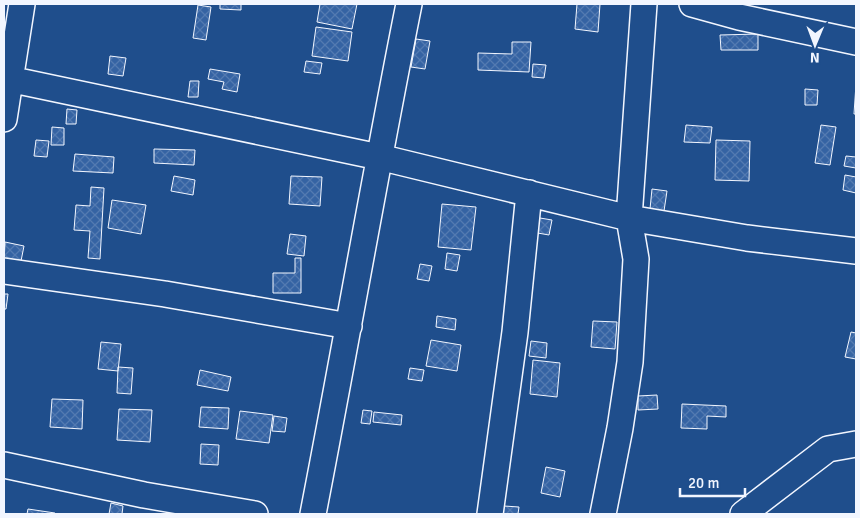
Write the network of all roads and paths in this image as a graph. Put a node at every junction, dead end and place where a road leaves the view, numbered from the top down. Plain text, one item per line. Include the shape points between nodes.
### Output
1 (22, 4) edge
2 (409, 4) edge
3 (644, 4) edge
4 (692, 4) edge
5 (856, 42) edge
6 (7, 79) edge
7 (4, 119) edge
8 (379, 157) junction
9 (529, 192) junction
10 (629, 218) junction
11 (856, 251) edge
12 (4, 271) edge
13 (349, 326) junction
14 (856, 444) edge
15 (4, 465) edge
16 (141, 505) edge
17 (255, 514) edge
18 (314, 514) edge
19 (490, 514) edge
20 (603, 514) edge
21 (742, 514) edge

1 - 6 street
2 - 8 street
3 - 10 street
4 - 5 street
6 - 7 street
6 - 8 street
8 - 9 street
8 - 13 street
9 - 10 street
9 - 19 street via 515,332
10 - 11 street via 746,238
10 - 20 street via 636,258 630,362
12 - 13 street via 165,294
13 - 18 street
14 - 21 street via 828,449
15 - 16 street
16 - 17 street

